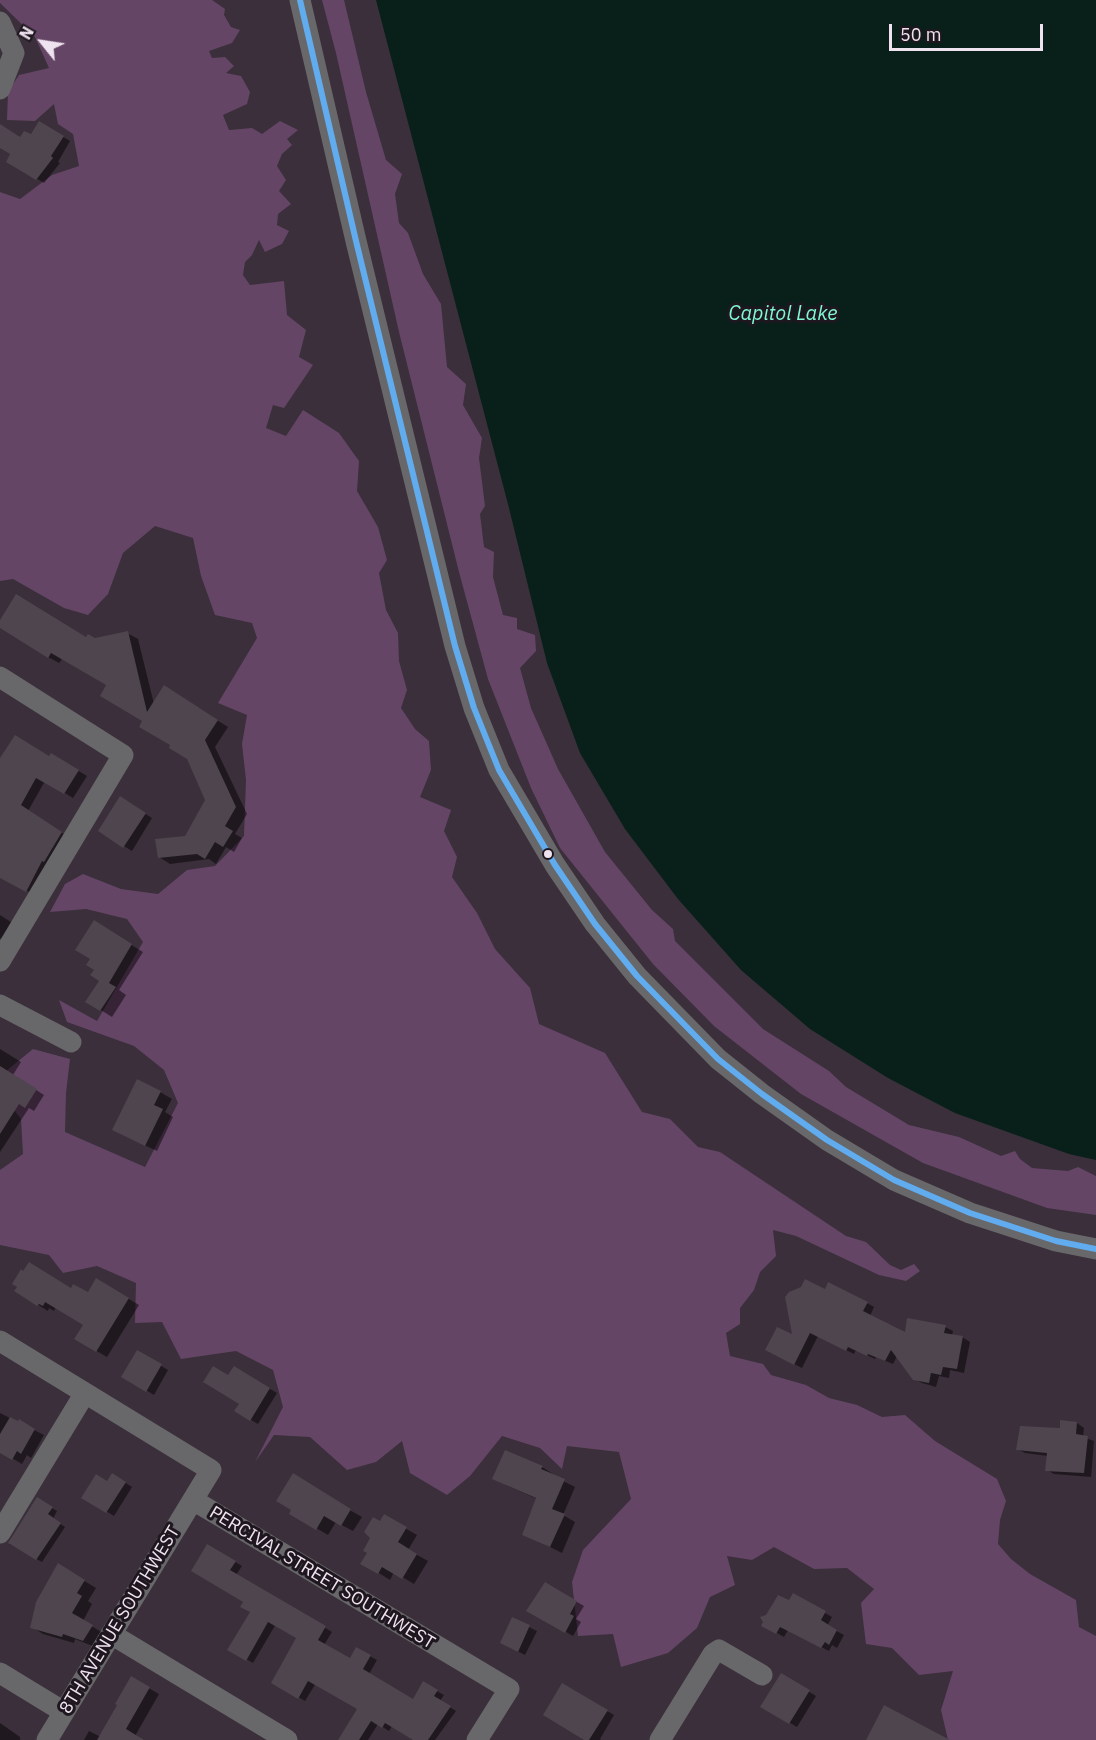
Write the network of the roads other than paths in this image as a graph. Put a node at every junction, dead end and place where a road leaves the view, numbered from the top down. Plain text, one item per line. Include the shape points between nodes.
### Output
1 (300, 0) edge
2 (0, 22) edge
3 (0, 89) edge
4 (0, 677) edge
5 (0, 961) edge
6 (0, 1005) edge
7 (71, 1042) dead end
8 (1096, 1250) edge
9 (0, 1341) edge
10 (86, 1393) junction
11 (193, 1500) junction
12 (0, 1533) edge
13 (111, 1634) junction
14 (0, 1672) edge
15 (762, 1675) dead end
16 (64, 1712) junction
17 (47, 1740) edge
18 (287, 1740) edge
19 (477, 1740) edge
20 (660, 1740) edge

1 - 8 street via 455,646 499,770 555,865 595,924 679,1021 718,1059 799,1121 894,1180 970,1213
2 - 3 street via 14,53
4 - 5 street via 123,755
6 - 7 street
9 - 10 street, PERCIVAL STREET SOUTHWEST
10 - 11 street, PERCIVAL STREET SOUTHWEST via 211,1470
10 - 12 street
11 - 13 street, 8TH AVENUE SOUTHWEST
11 - 19 street, PERCIVAL STREET SOUTHWEST via 508,1689
13 - 16 street, 8TH AVENUE SOUTHWEST
13 - 18 street
14 - 16 street
15 - 20 street via 719,1650
16 - 17 street, 8TH AVENUE SOUTHWEST

